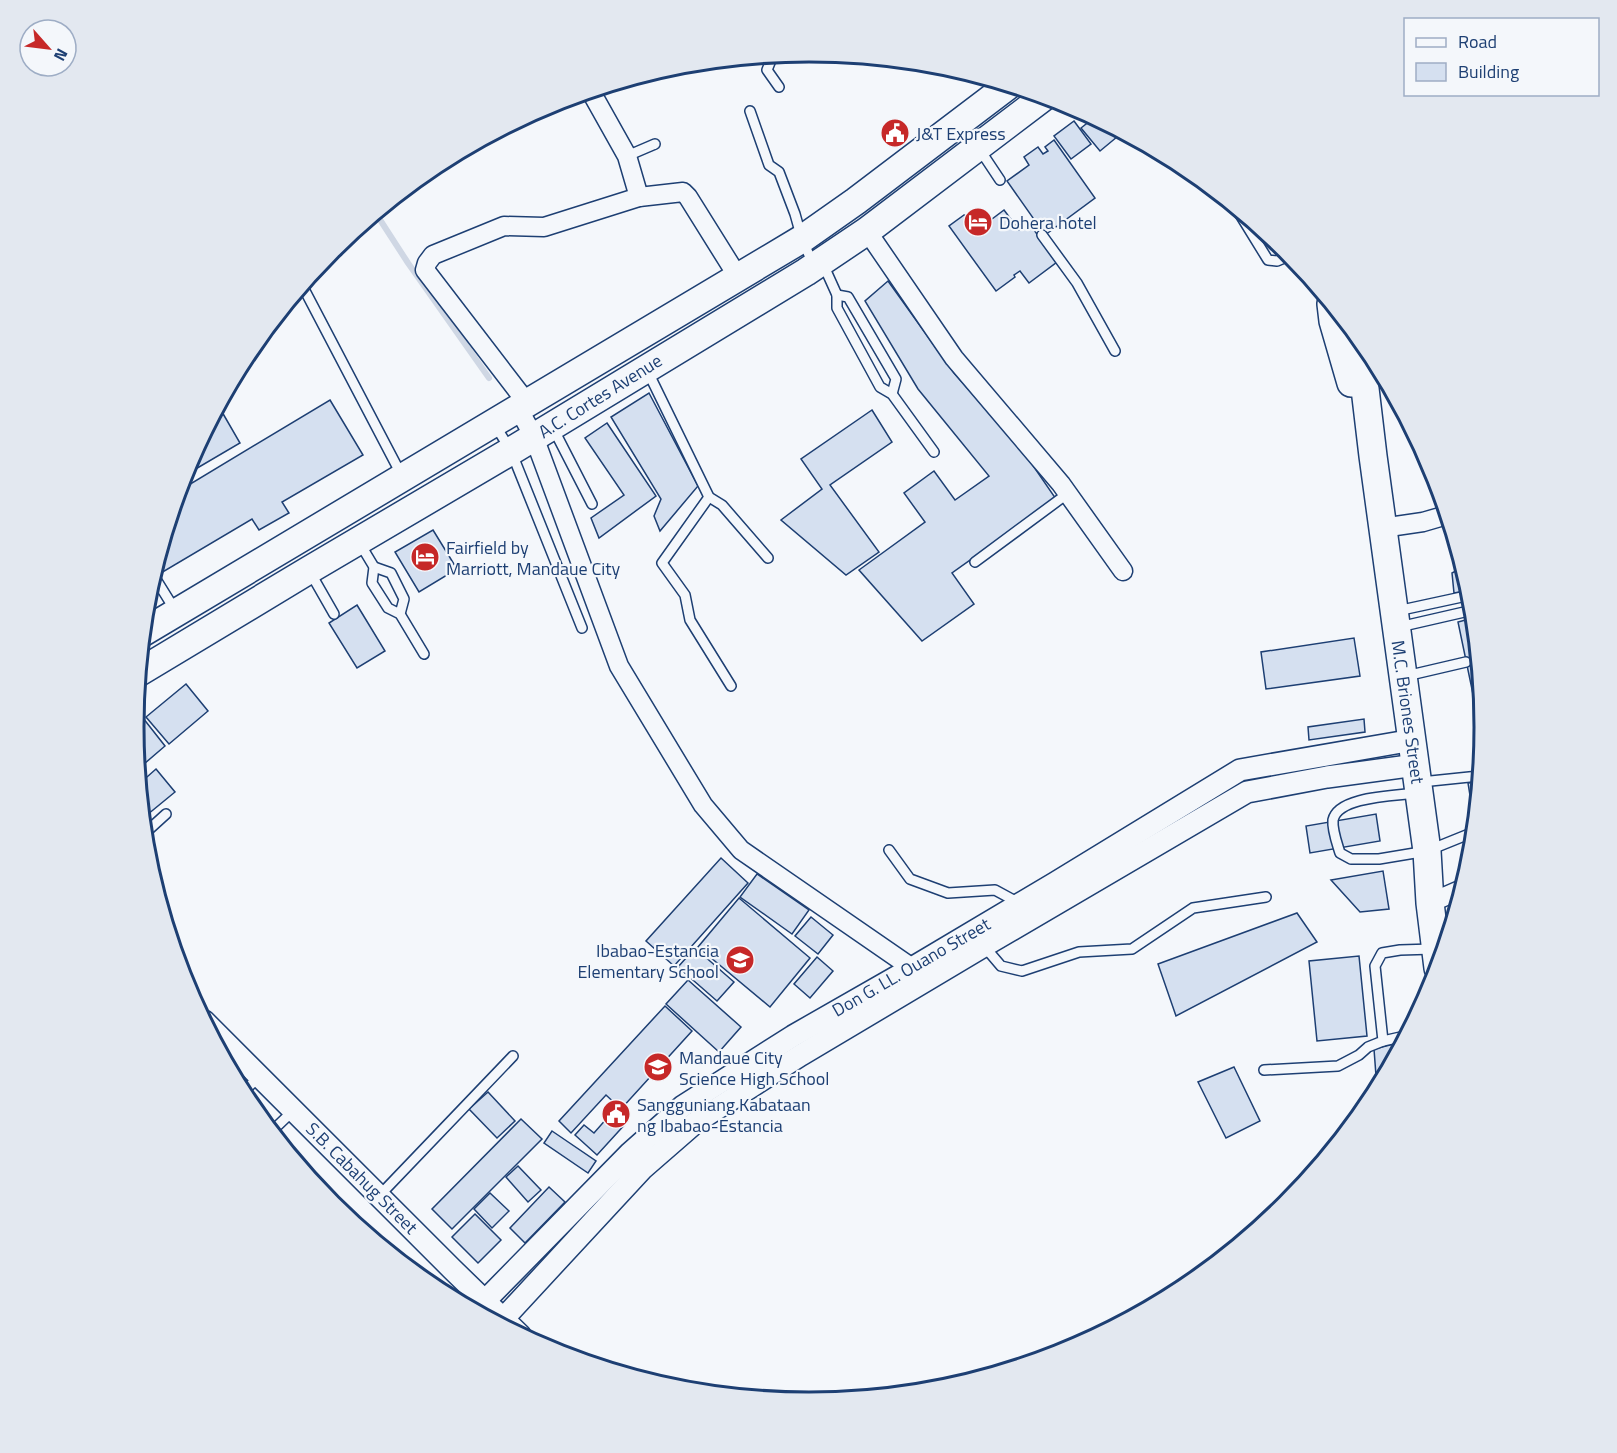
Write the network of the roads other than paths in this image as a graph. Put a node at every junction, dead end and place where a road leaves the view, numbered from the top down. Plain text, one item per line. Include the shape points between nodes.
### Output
1 (770, 63) edge
2 (779, 87) dead end
3 (996, 89) edge
4 (1000, 90) edge
5 (594, 97) edge
6 (1037, 102) edge
7 (750, 111) dead end
8 (1008, 124) junction
9 (655, 144) dead end
10 (978, 148) junction
11 (627, 156) junction
12 (1000, 180) dead end
13 (639, 197) junction
14 (1249, 229) edge
15 (867, 231) junction
16 (1042, 235) dead end
17 (802, 239) junction
18 (1282, 259) edge
19 (818, 264) junction
20 (738, 277) junction
21 (306, 292) edge
22 (837, 295) junction
23 (1334, 319) edge
24 (863, 323) junction
25 (850, 332) junction
26 (1114, 351) dead end
27 (1361, 358) edge
28 (645, 368) junction
29 (1373, 376) edge
30 (892, 394) junction
31 (523, 406) junction
32 (494, 423) junction
33 (543, 431) junction
34 (511, 451) junction
35 (934, 452) dead end
36 (1373, 456) junction
37 (403, 477) junction
38 (1067, 494) junction
39 (709, 497) junction
40 (592, 504) dead end
41 (1439, 517) edge
42 (1382, 528) junction
43 (359, 541) junction
44 (768, 558) dead end
45 (975, 562) dead end
46 (374, 567) junction
47 (309, 570) junction
48 (1123, 571) dead end
49 (160, 580) edge
50 (1461, 598) edge
51 (187, 606) junction
52 (1463, 611) edge
53 (334, 614) dead end
54 (400, 614) junction
55 (1395, 620) junction
56 (151, 628) edge
57 (214, 628) junction
58 (582, 628) dead end
59 (424, 654) dead end
60 (1467, 662) dead end
61 (146, 668) edge
62 (1403, 677) junction
63 (731, 686) dead end
64 (1417, 770) junction
65 (1472, 775) edge
66 (166, 814) dead end
67 (151, 827) edge
68 (1464, 836) edge
69 (889, 850) dead end
70 (1427, 851) junction
71 (1060, 891) junction
72 (1452, 893) edge
73 (1266, 897) dead end
74 (1019, 903) junction
75 (1430, 903) junction
76 (984, 946) junction
77 (1435, 948) edge
78 (1432, 957) edge
79 (912, 968) junction
80 (839, 1021) junction
81 (221, 1038) edge
82 (1395, 1038) edge
83 (1383, 1041) junction
84 (513, 1056) dead end
85 (1264, 1070) dead end
86 (260, 1076) junction
87 (250, 1086) edge
88 (294, 1110) junction
89 (277, 1126) edge
90 (636, 1161) junction
91 (379, 1196) junction
92 (478, 1303) edge
93 (481, 1305) edge
94 (504, 1318) edge

1 - 2 lane via 767,70
3 - 17 main road, A.C. Cortes Avenue via 856,201
4 - 8 street
5 - 11 street
6 - 8 main road, A.C. Cortes Avenue
7 - 17 lane via 769,165 779,172
8 - 10 main road, A.C. Cortes Avenue
9 - 11 lane
10 - 12 lane
10 - 15 main road, A.C. Cortes Avenue
11 - 13 street
13 - 20 street via 683,192
13 - 31 street via 544,227 504,226 433,255 427,263 424,270
14 - 18 lane via 1268,260
15 - 19 main road, A.C. Cortes Avenue
15 - 38 street via 954,358
16 - 26 lane via 1077,283
17 - 19 lane
17 - 20 main road, A.C. Cortes Avenue
19 - 22 lane
19 - 28 main road, A.C. Cortes Avenue
20 - 31 main road, A.C. Cortes Avenue
21 - 37 lane
22 - 24 lane via 848,297
22 - 25 lane via 837,308
23 - 36 main road, M.C. Briones Street
24 - 25 lane
24 - 30 lane via 896,379
25 - 30 lane via 880,387
27 - 36 main road, M.C. Briones Street
28 - 33 main road, A.C. Cortes Avenue
28 - 39 lane
29 - 36 main road, M.C. Briones Street
30 - 35 lane
31 - 32 main road, A.C. Cortes Avenue
31 - 33 street
32 - 34 lane
32 - 37 main road, A.C. Cortes Avenue
33 - 34 main road, A.C. Cortes Avenue
33 - 40 lane
33 - 79 street via 620,666 703,805 741,850
34 - 43 main road, A.C. Cortes Avenue
34 - 58 lane
36 - 42 main road, M.C. Briones Street
37 - 51 main road, A.C. Cortes Avenue
38 - 45 lane
38 - 48 street
39 - 44 lane via 722,505
39 - 63 lane via 662,563 685,595 690,620
41 - 42 street
42 - 55 main road, M.C. Briones Street
43 - 46 lane
43 - 47 main road, A.C. Cortes Avenue
46 - 54 lane via 372,583 388,608
46 - 54 lane via 391,573 404,599
47 - 53 lane
47 - 57 main road, A.C. Cortes Avenue
49 - 51 lane
50 - 55 lane
51 - 56 main road, A.C. Cortes Avenue
51 - 57 main road
52 - 55 lane
54 - 59 lane
55 - 62 main road, M.C. Briones Street
57 - 61 main road, A.C. Cortes Avenue
60 - 62 lane
62 - 64 main road, M.C. Briones Street
64 - 65 lane
64 - 70 main road, M.C. Briones Street
64 - 70 lane via 1346,805 1334,817 1333,824 1340,853 1351,859
64 - 71 street, Don G. LL. Ouano Street via 1327,777 1247,792
66 - 67 lane
68 - 70 lane
69 - 74 lane via 910,879 948,893 995,890
70 - 75 main road, M.C. Briones Street
71 - 74 street, Don G. LL. Ouano Street
71 - 76 street, Don G. LL. Ouano Street
72 - 75 street
73 - 76 lane via 1193,908 1132,949 1078,952 1022,970 1001,966
74 - 79 street, Don G. LL. Ouano Street
75 - 77 main road, M.C. Briones Street
76 - 80 street, Don G. LL. Ouano Street
78 - 83 lane via 1400,950 1382,953 1375,966
79 - 80 street, Don G. LL. Ouano Street
80 - 90 street, Don G. LL. Ouano Street
81 - 86 street, S.B. Cabahug Street
82 - 83 lane
83 - 85 lane via 1338,1066
84 - 91 lane
86 - 87 lane
86 - 88 street, S.B. Cabahug Street
88 - 89 lane
88 - 91 street, S.B. Cabahug Street
90 - 93 street, Don G. LL. Ouano Street
90 - 94 street, Don G. LL. Ouano Street
91 - 92 street, S.B. Cabahug Street via 452,1269

